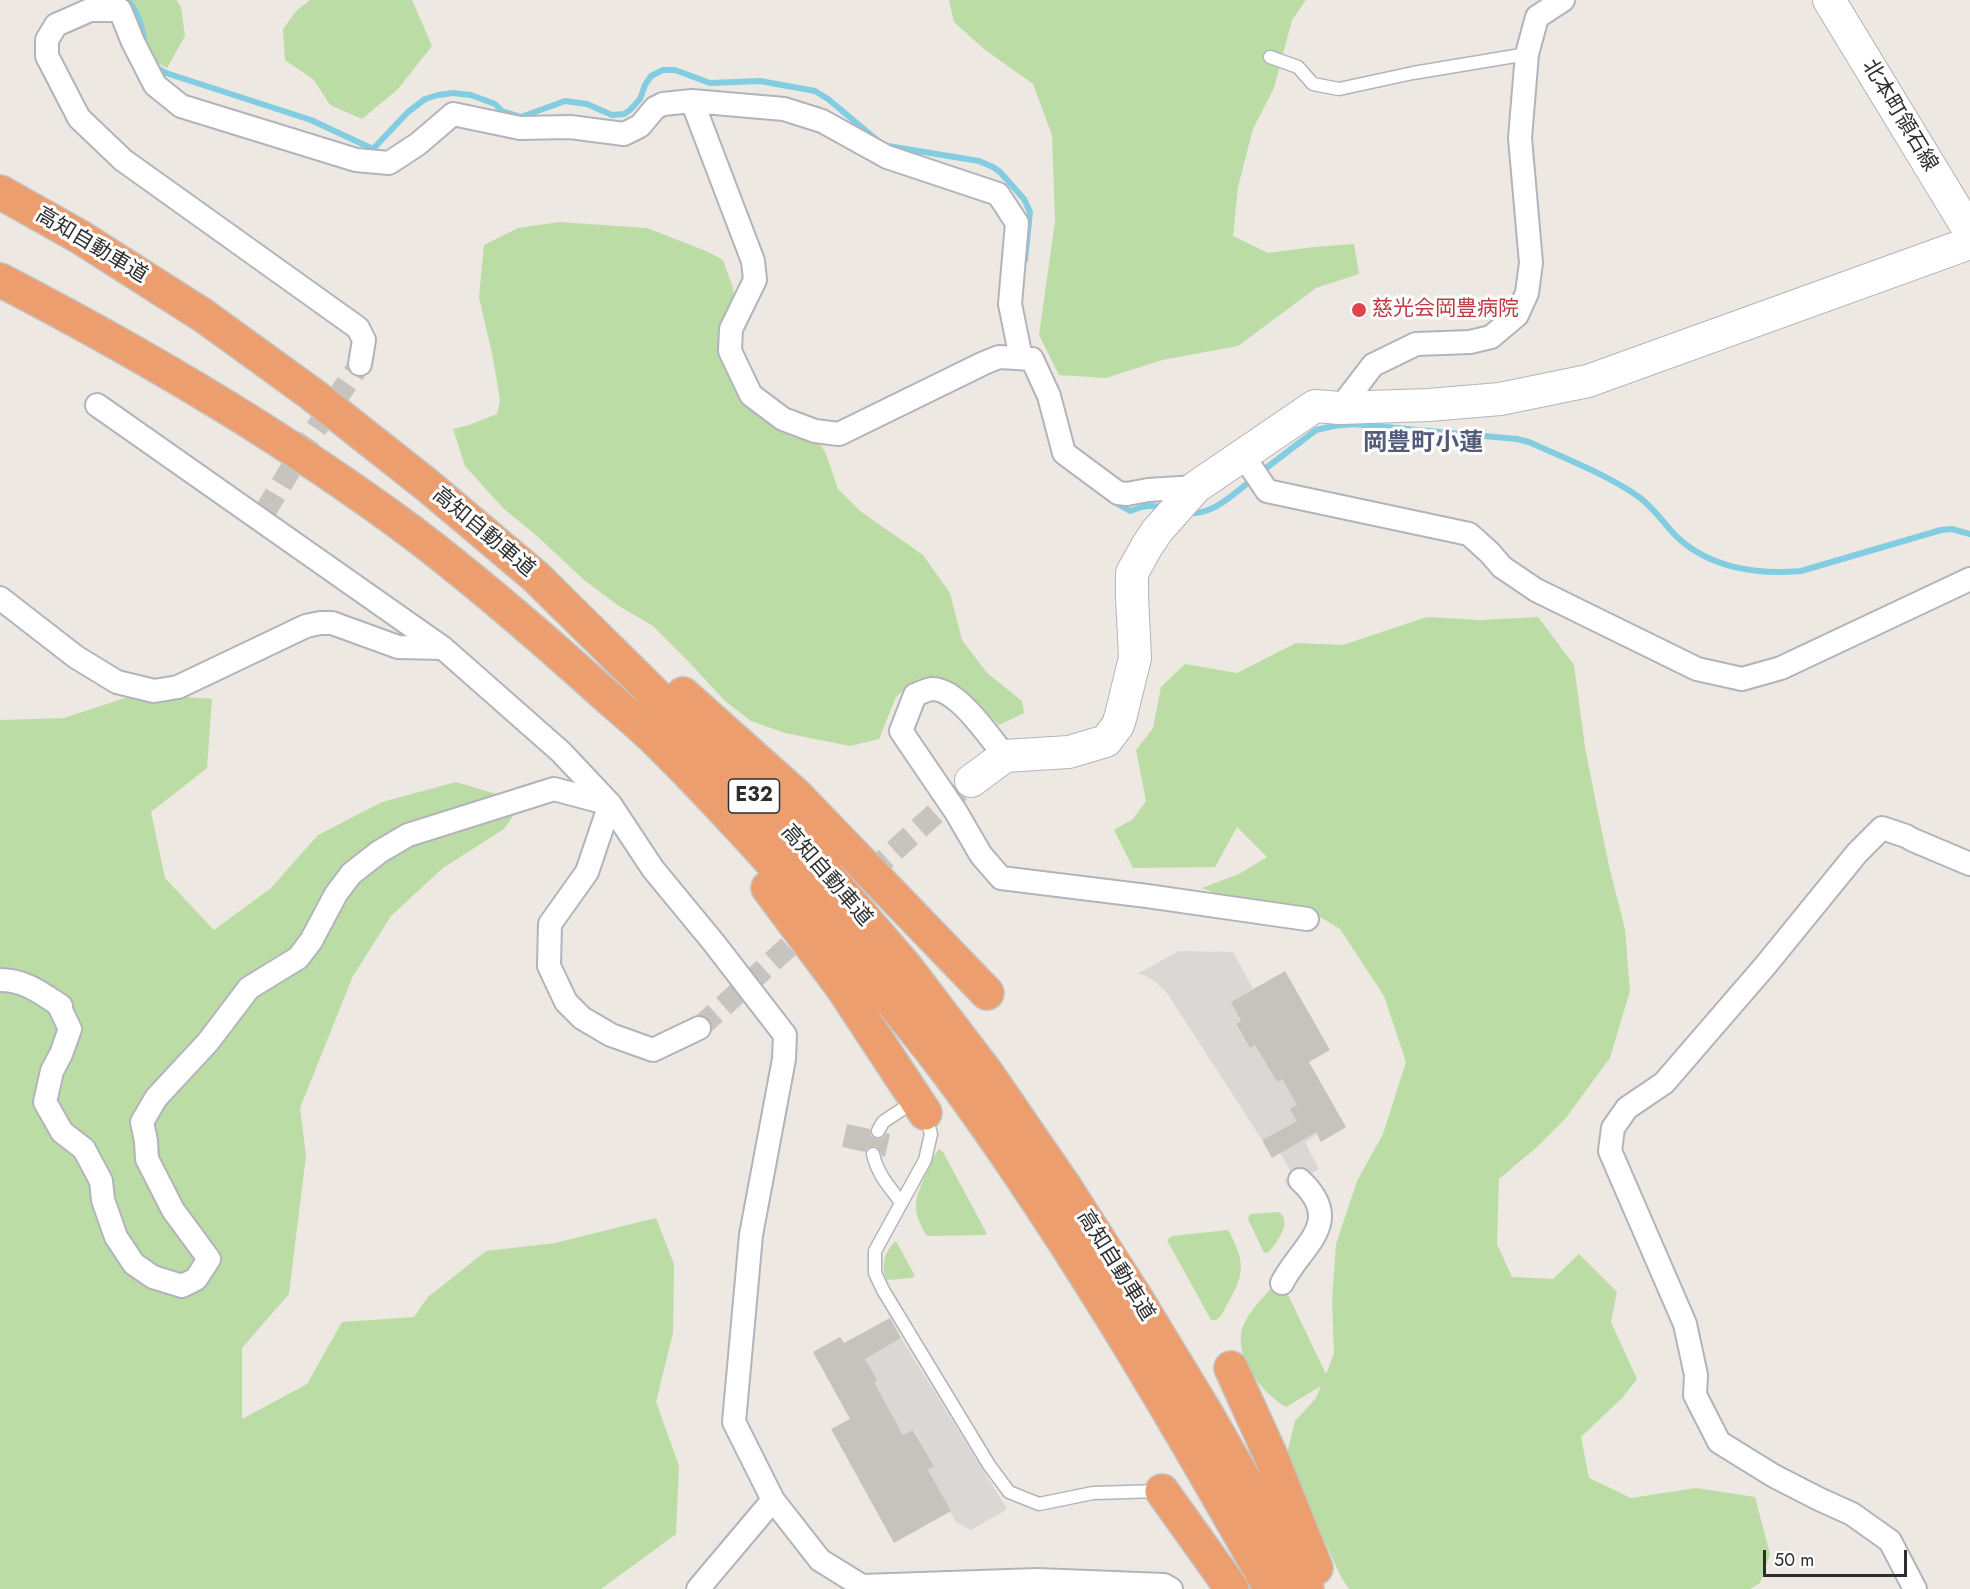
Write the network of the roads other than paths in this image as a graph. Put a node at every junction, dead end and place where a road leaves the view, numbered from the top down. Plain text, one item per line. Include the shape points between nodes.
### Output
1 (1563, 0) edge
2 (1829, 0) edge
3 (1527, 54) junction
4 (1270, 57) dead end
5 (692, 101) junction
6 (0, 192) edge
7 (1970, 232) edge
8 (1970, 243) edge
9 (0, 280) edge
10 (1026, 359) junction
11 (360, 364) tunnel mouth
12 (97, 405) dead end
13 (1340, 408) junction
14 (1253, 469) junction
15 (1182, 503) junction
16 (536, 577) junction
17 (1970, 579) edge
18 (0, 598) edge
19 (531, 628) junction
20 (443, 648) junction
21 (1005, 756) junction
22 (971, 781) tunnel mouth
23 (610, 804) junction
24 (1970, 864) edge
25 (1307, 919) dead end
26 (0, 980) edge
27 (987, 993) dead end
28 (699, 1028) tunnel mouth
29 (921, 1106) junction
30 (878, 1131) dead end
31 (873, 1154) dead end
32 (1300, 1180) dead end
33 (901, 1202) junction
34 (1282, 1283) dead end
35 (1232, 1368) dead end
36 (1162, 1491) joint
37 (773, 1500) junction
38 (698, 1589) edge
39 (1171, 1589) edge
40 (1232, 1589) edge
41 (1271, 1589) edge
42 (1307, 1589) edge
43 (1326, 1589) edge
44 (1914, 1589) edge

1 - 3 street via 1537,17
2 - 7 street, 北本町領石線
3 - 4 lane via 1339,89 1313,84 1298,67
3 - 13 street via 1520,138 1531,263 1527,293 1517,315 1491,337 1470,342 1416,344 1373,365
5 - 10 street via 784,109 822,121 886,157 998,194 1017,223 1010,304
5 - 10 street via 753,261 755,280 731,329 730,351 751,395 783,419 815,431 839,434 984,363 999,357
5 - 11 street via 663,104 640,126 624,134 570,127 520,128 453,114 389,163 356,160 182,106 155,85 120,10 90,10 56,26 47,40 47,56 79,118 123,160 358,328 364,340
6 - 16 highway, 高知自動車道 / E32 via 80,237 222,329 427,485
8 - 13 street via 1588,381 1500,399
9 - 19 highway, 高知自動車道 / E32 via 167,372 287,446 412,533
10 - 15 street via 1049,396 1064,453 1118,493 1148,490
12 - 20 street via 262,516
13 - 14 street via 1316,406
14 - 15 street
14 - 17 street via 1268,491 1469,534 1502,567 1536,590 1697,669 1742,678 1781,668
15 - 21 street via 1152,538 1132,573 1135,658 1118,725 1106,741 1069,752
16 - 27 highway via 695,704 796,795
16 - 42 highway, 高知自動車道 / E32 via 806,851 904,966 986,1072 1136,1298
18 - 20 street via 76,657 117,682 154,691 178,687 306,626 320,623 332,623 399,647
19 - 29 highway via 766,884 842,987
19 - 41 highway, 高知自動車道 / E32 via 660,744 771,861 880,986 946,1071 1110,1315
20 - 23 street via 561,752
21 - 22 street
21 - 25 street via 952,695 932,689 915,695 901,730 981,855 1001,878
23 - 26 street via 554,789 408,835 351,874 298,957 249,988 208,1042 156,1098 142,1122 147,1159 173,1210 208,1259 196,1279 182,1286 153,1277 134,1264 116,1237 103,1200 101,1180 84,1149 63,1132 45,1102 52,1071 70,1029 61,1006 28,985
23 - 28 street via 587,872 550,924 549,966 566,1002 582,1018 611,1035 653,1050
23 - 37 street via 653,869 785,1035 784,1059 751,1236 734,1422
24 - 44 street via 1882,828 1664,1083 1627,1108 1613,1128 1610,1151 1685,1324 1696,1374 1695,1395 1719,1442 1774,1476 1852,1514 1890,1541
29 - 30 lane via 883,1122
29 - 33 lane via 931,1134 925,1160
31 - 33 lane via 884,1180
32 - 34 street via 1318,1205 1319,1225
33 - 36 lane via 875,1251 875,1273 1009,1492 1040,1504 1094,1493
35 - 43 highway
36 - 40 highway
37 - 38 street
37 - 39 street via 820,1560 862,1586 1037,1580 1164,1585

